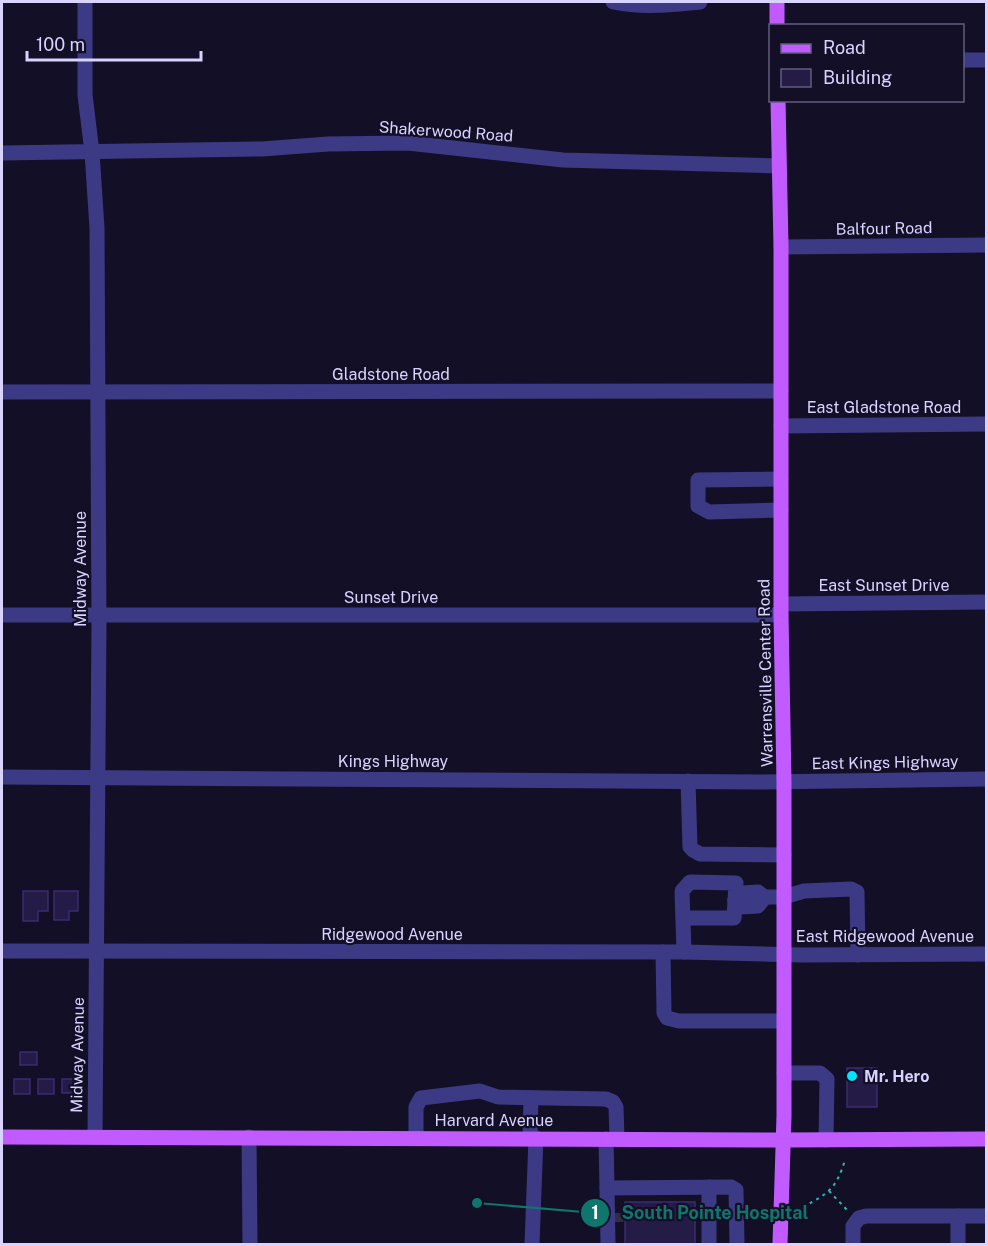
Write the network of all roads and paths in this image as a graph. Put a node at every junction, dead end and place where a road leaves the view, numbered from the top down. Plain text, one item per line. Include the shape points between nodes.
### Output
1 (85, 2) edge
2 (613, 2) edge
3 (700, 2) edge
4 (777, 2) edge
5 (777, 24) edge
6 (964, 60) edge
7 (987, 60) edge
8 (778, 102) edge
9 (92, 152) junction
10 (2, 153) edge
11 (779, 166) junction
12 (987, 245) edge
13 (781, 248) junction
14 (781, 391) junction
15 (2, 392) edge
16 (97, 392) junction
17 (987, 424) edge
18 (781, 426) junction
19 (781, 479) junction
20 (781, 510) junction
21 (987, 602) edge
22 (781, 609) junction
23 (2, 615) edge
24 (99, 616) junction
25 (2, 777) edge
26 (98, 777) junction
27 (987, 779) edge
28 (688, 782) junction
29 (784, 782) junction
30 (784, 855) junction
31 (784, 897) junction
32 (735, 900) junction
33 (683, 918) junction
34 (2, 951) edge
35 (97, 951) junction
36 (663, 952) junction
37 (684, 952) junction
38 (783, 954) junction
39 (987, 954) edge
40 (858, 955) junction
41 (783, 1022) junction
42 (784, 1073) junction
43 (531, 1098) junction
44 (2, 1137) edge
45 (95, 1137) junction
46 (249, 1137) junction
47 (416, 1138) junction
48 (533, 1138) junction
49 (611, 1139) junction
50 (987, 1139) edge
51 (783, 1140) junction
52 (826, 1140) junction
53 (845, 1160) dead end
54 (709, 1186) junction
55 (611, 1187) junction
56 (829, 1191) junction
57 (803, 1207) dead end
58 (958, 1216) junction
59 (987, 1216) edge
60 (857, 1221) junction
61 (250, 1245) edge
62 (532, 1245) edge
63 (608, 1245) edge
64 (617, 1245) edge
65 (709, 1245) edge
66 (737, 1245) edge
67 (780, 1245) edge
68 (853, 1245) edge
69 (958, 1245) edge

1 - 9 street, Midway Avenue via 85,95
2 - 3 street via 655,6
4 - 5 main road
6 - 7 street
8 - 11 main road, Warrensville Center Road
9 - 10 street, Shakerwood Road
9 - 11 street, Shakerwood Road via 408,143 562,159
9 - 16 street, Midway Avenue via 97,228
11 - 13 main road, Warrensville Center Road
12 - 13 street, Balfour Road
13 - 14 main road, Warrensville Center Road
14 - 16 street, Gladstone Road
14 - 18 main road, Warrensville Center Road
15 - 16 street, Gladstone Road
16 - 24 street, Midway Avenue
17 - 18 street, East Gladstone Road
18 - 19 main road, Warrensville Center Road
19 - 20 main road, Warrensville Center Road
19 - 20 street via 698,480 698,506 709,512
20 - 22 main road, Warrensville Center Road
21 - 22 street, East Sunset Drive
22 - 24 street, Sunset Drive
22 - 29 main road, Warrensville Center Road
23 - 24 street, Sunset Drive
24 - 26 street, Midway Avenue
25 - 26 street, Kings Highway
26 - 28 street, Kings Highway
26 - 35 street, Midway Avenue
27 - 29 street, East Kings Highway
28 - 29 street, Kings Highway
28 - 30 street via 693,850 700,854
29 - 30 main road, Warrensville Center Road
30 - 31 main road, Warrensville Center Road
31 - 32 street via 765,897 758,906 740,907
31 - 38 main road, Warrensville Center Road
31 - 40 street via 804,891 857,892
32 - 33 street via 734,918
32 - 33 street via 736,883 690,882 682,891
33 - 37 street
34 - 35 street, Ridgewood Avenue
35 - 36 street, Ridgewood Avenue
35 - 45 street, Midway Avenue
36 - 37 street, Ridgewood Avenue
36 - 41 street via 667,1018
37 - 38 street, Ridgewood Avenue
38 - 40 street, East Ridgewood Avenue
38 - 41 main road, Warrensville Center Road
39 - 40 street, East Ridgewood Avenue
41 - 42 main road, Warrensville Center Road
42 - 51 main road, Warrensville Center Road
42 - 52 street via 820,1073 827,1079
43 - 47 street via 498,1097 480,1091 421,1098 416,1107
43 - 48 street
43 - 49 street via 613,1102 616,1107
44 - 45 main road, Harvard Avenue
45 - 46 main road, Harvard Avenue
46 - 47 main road, Harvard Avenue
46 - 61 street
47 - 48 main road, Harvard Avenue
48 - 49 main road, Harvard Avenue
48 - 62 street
49 - 51 main road, Harvard Avenue
49 - 55 street
50 - 52 main road, Harvard Avenue
51 - 52 main road, Harvard Avenue
51 - 67 main road, Warrensville Center Road
53 - 56 path
54 - 55 street
54 - 65 street
54 - 66 street via 731,1186 736,1190
55 - 63 street
55 - 64 street
56 - 57 path
56 - 60 path
58 - 59 street
58 - 60 street via 866,1216
58 - 69 street
60 - 68 street via 853,1226

